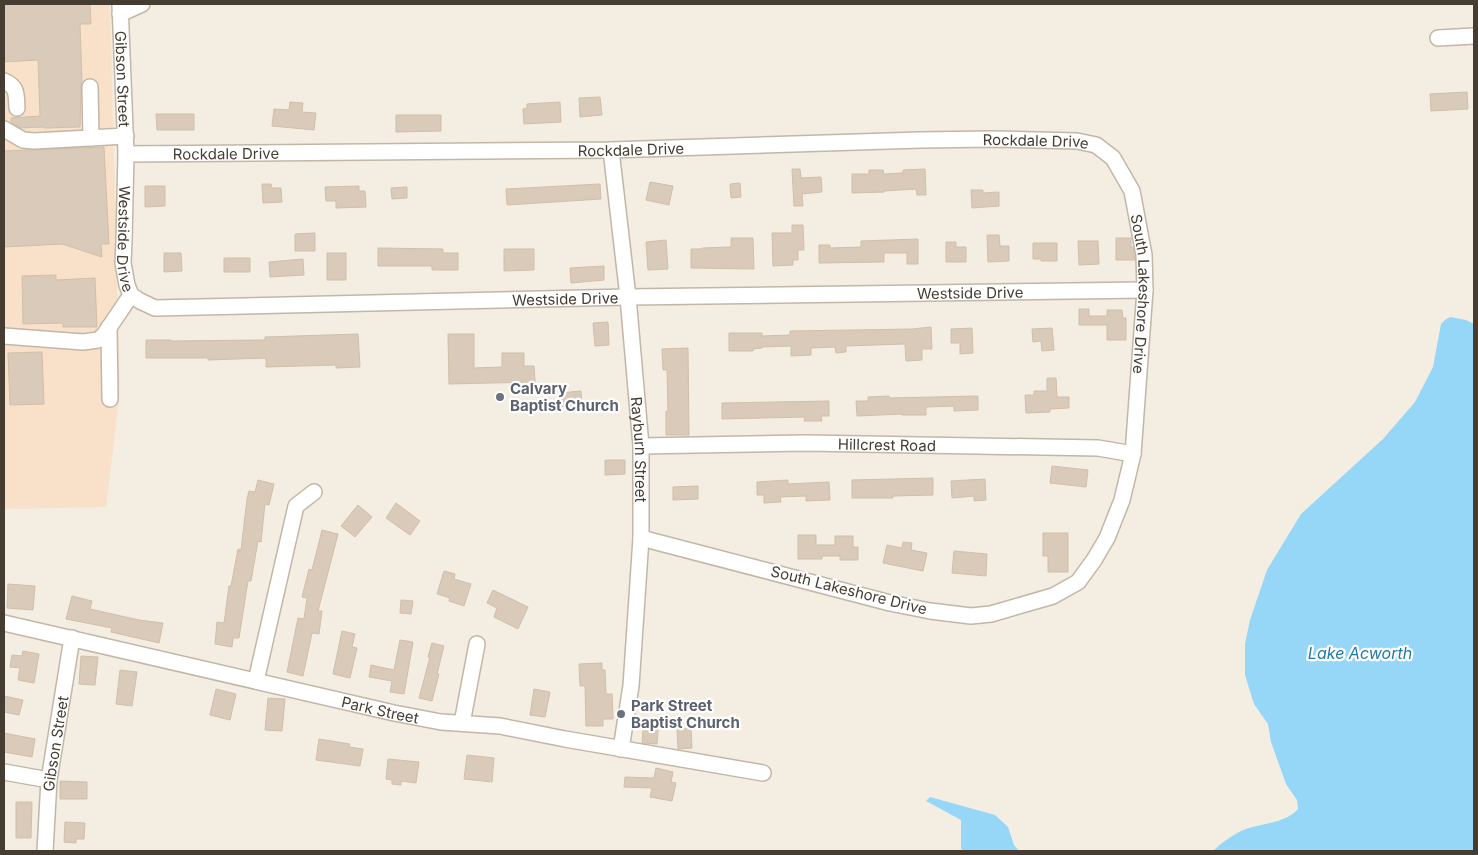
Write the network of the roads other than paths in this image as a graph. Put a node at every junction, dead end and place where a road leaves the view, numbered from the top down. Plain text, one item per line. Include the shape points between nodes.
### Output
1 (142, 4) edge
2 (120, 9) edge
3 (1474, 36) edge
4 (1438, 38) dead end
5 (4, 81) edge
6 (90, 87) dead end
7 (17, 108) dead end
8 (4, 129) edge
9 (126, 136) junction
10 (91, 138) junction
11 (611, 150) junction
12 (126, 154) junction
13 (1121, 173) joint
14 (1144, 290) junction
15 (131, 295) junction
16 (628, 297) junction
17 (109, 327) junction
18 (4, 336) edge
19 (110, 399) dead end
20 (641, 446) junction
21 (1133, 454) junction
22 (314, 492) dead end
23 (641, 538) junction
24 (4, 623) edge
25 (72, 638) junction
26 (477, 644) dead end
27 (256, 681) junction
28 (462, 723) junction
29 (621, 749) junction
30 (4, 772) edge
31 (763, 773) dead end
32 (49, 780) junction
33 (45, 851) edge

1 - 2 street
2 - 9 street, Gibson Street
3 - 4 street
5 - 7 street via 16,91
6 - 10 street
8 - 10 street via 23,140
9 - 10 street
9 - 12 street, Gibson Street
11 - 12 street, Rockdale Drive
11 - 13 street, Rockdale Drive via 920,140 1047,140 1096,145 1113,158
11 - 16 street, Rayburn Street
12 - 15 street, Westside Drive via 122,263
13 - 14 street, South Lakeshore Drive via 1132,191 1144,255
14 - 16 street, Westside Drive
14 - 21 street, South Lakeshore Drive
15 - 16 street, Westside Drive via 155,308
15 - 17 street
16 - 20 street, Rayburn Street
17 - 18 street via 98,340 83,342
17 - 19 street
20 - 21 street, Hillcrest Road via 806,443 1098,448
20 - 23 street, Rayburn Street
21 - 23 street, South Lakeshore Drive via 1122,500 1107,538 1078,582 1053,596 991,614 971,616 890,603
22 - 27 street via 296,506
23 - 29 street, Rayburn Street via 631,686
24 - 25 street, Park Street
25 - 27 street, Park Street
25 - 32 street, Gibson Street
26 - 28 street
27 - 28 street, Park Street via 394,713
28 - 29 street, Park Street via 500,726
29 - 31 street, Park Street
30 - 32 street
32 - 33 street, Gibson Street

